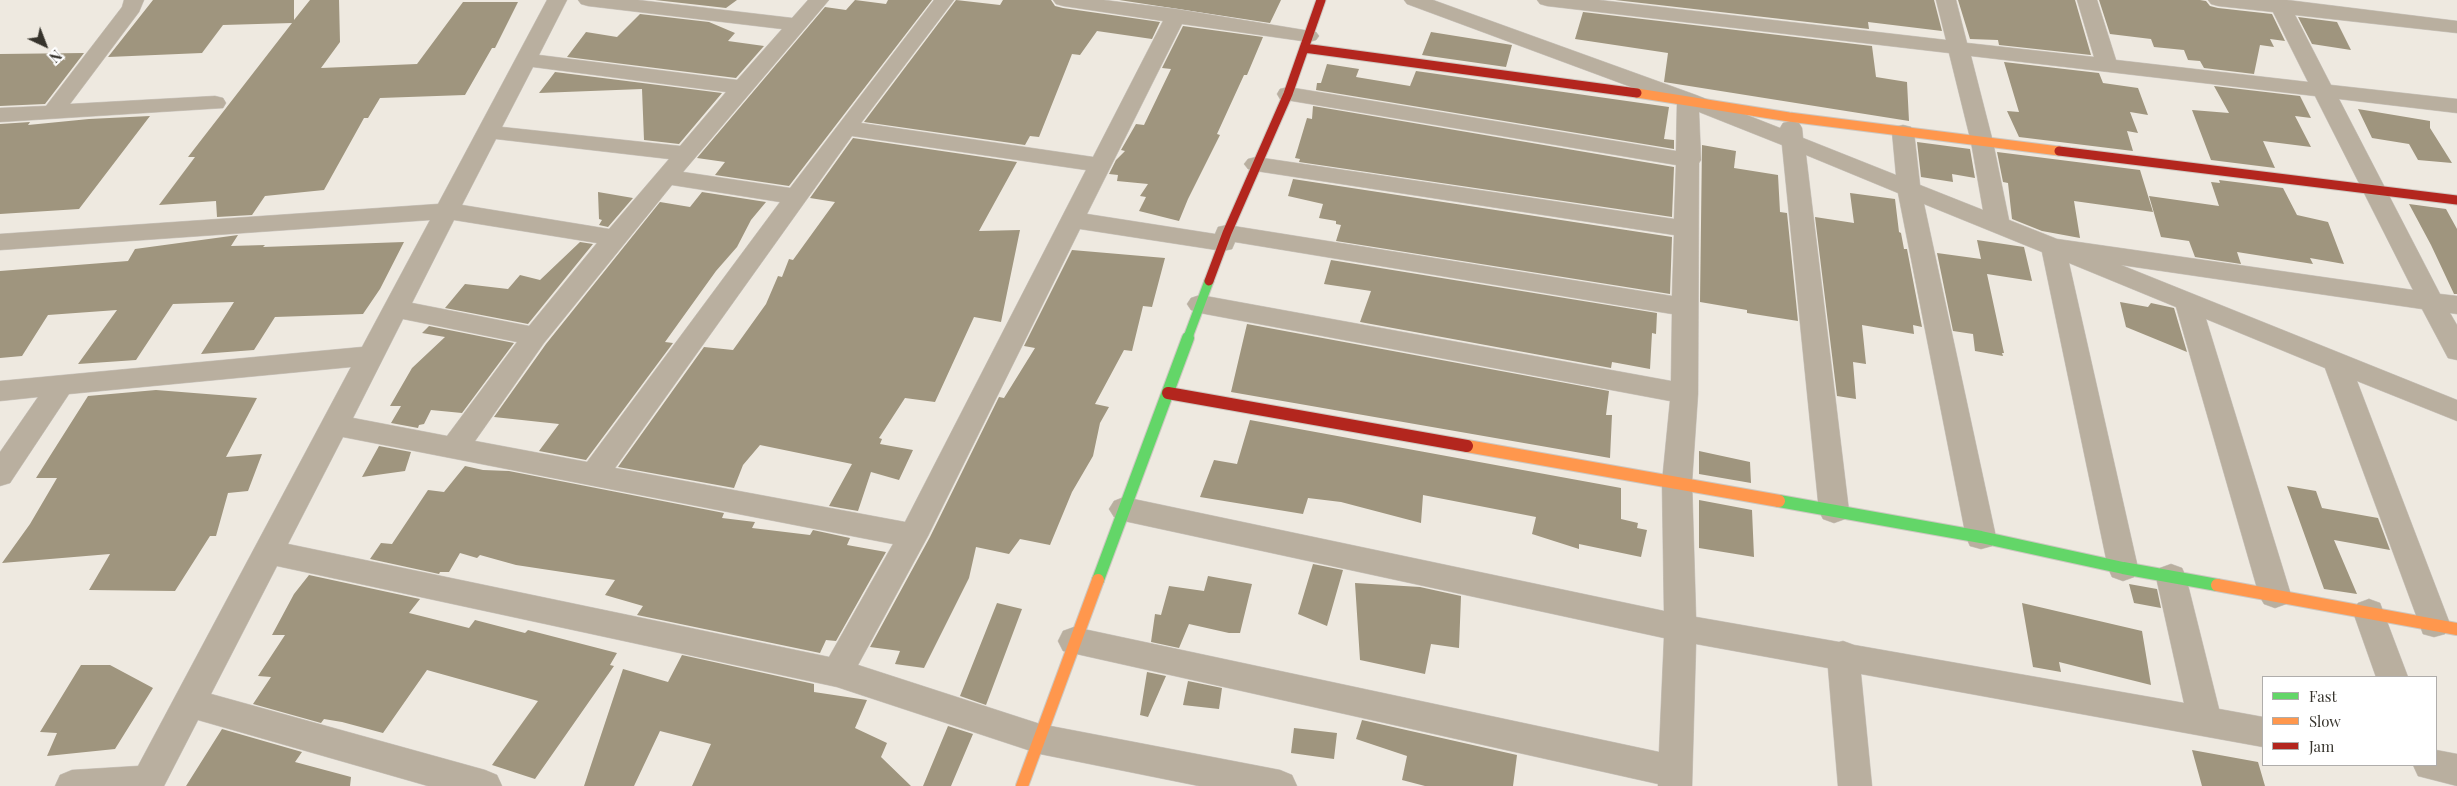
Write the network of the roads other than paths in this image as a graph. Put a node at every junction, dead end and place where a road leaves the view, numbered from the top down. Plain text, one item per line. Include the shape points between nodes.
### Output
1 (134, 0) edge
2 (557, 0) edge
3 (588, 0) edge
4 (819, 0) edge
5 (944, 0) edge
6 (1063, 0) edge
7 (1321, 0) edge
8 (1414, 0) edge
9 (1547, 0) edge
10 (1946, 0) edge
11 (2087, 0) edge
12 (2218, 0) edge
13 (2279, 4) edge
14 (1176, 15) junction
15 (796, 24) junction
16 (2457, 27) edge
17 (1306, 42) junction
18 (1958, 49) junction
19 (527, 60) junction
20 (2107, 66) junction
21 (742, 87) junction
22 (2324, 91) junction
23 (1288, 94) junction
24 (1688, 100) junction
25 (215, 103) dead end
26 (2457, 106) edge
27 (53, 112) junction
28 (0, 115) edge
29 (846, 128) junction
30 (1791, 129) junction
31 (490, 132) junction
32 (1903, 132) junction
33 (1982, 142) junction
34 (686, 154) junction
35 (1689, 160) junction
36 (1256, 164) junction
37 (1100, 165) junction
38 (666, 178) junction
39 (1909, 188) junction
40 (2374, 189) junction
41 (797, 197) junction
42 (2457, 200) edge
43 (449, 211) junction
44 (1072, 220) junction
45 (1998, 224) junction
46 (1685, 229) junction
47 (615, 238) junction
48 (1225, 238) junction
49 (0, 242) edge
50 (2053, 247) junction
51 (2187, 300) junction
52 (2432, 302) junction
53 (1200, 304) junction
54 (2457, 305) edge
55 (1685, 307) junction
56 (396, 309) junction
57 (535, 336) junction
58 (2457, 351) edge
59 (370, 356) junction
60 (2336, 362) junction
61 (60, 386) junction
62 (0, 391) edge
63 (1168, 393) junction
64 (1684, 394) junction
65 (2457, 411) edge
66 (334, 425) junction
67 (454, 448) junction
68 (594, 474) junction
69 (0, 475) edge
70 (1677, 482) junction
71 (1124, 509) junction
72 (1834, 511) junction
73 (913, 536) junction
74 (1981, 537) junction
75 (268, 552) junction
76 (2123, 568) junction
77 (2172, 576) junction
78 (2274, 595) junction
79 (2369, 612) junction
80 (2446, 626) edge
81 (1680, 628) junction
82 (1074, 641) junction
83 (1842, 655) junction
84 (837, 673) junction
85 (2392, 676) edge
86 (189, 703) junction
87 (2205, 720) junction
88 (2262, 732) edge
89 (1040, 739) junction
90 (2424, 766) edge
91 (2435, 766) edge
92 (2457, 770) edge
93 (1676, 779) edge
94 (147, 784) edge
95 (72, 786) edge
96 (485, 786) edge
97 (1022, 786) edge
98 (1280, 786) edge
99 (1855, 786) edge
100 (2432, 786) edge

1 - 27 street via 132,8
2 - 19 street
3 - 15 street
4 - 15 street
5 - 29 street
6 - 14 street
7 - 17 street
8 - 24 street
9 - 18 street
10 - 18 street
11 - 20 street
12 - 13 street
13 - 16 street
13 - 22 street
14 - 17 street
14 - 37 street
15 - 21 street
17 - 23 street
17 - 24 street
18 - 20 street
18 - 33 street
19 - 21 street
19 - 31 street
20 - 22 street
21 - 34 street
22 - 26 street
22 - 40 street
23 - 35 street
23 - 36 street
24 - 30 street
24 - 35 street
25 - 27 street
27 - 28 street
29 - 37 street
29 - 41 street
30 - 32 street
30 - 39 street
30 - 72 street
31 - 34 street
31 - 43 street
32 - 33 street
32 - 39 street
33 - 40 street
33 - 45 street
34 - 38 street
35 - 46 street
36 - 46 street
36 - 48 street
37 - 44 street
38 - 41 street
38 - 47 street
39 - 45 street
39 - 74 street
40 - 42 street
40 - 52 street
41 - 68 street
43 - 47 street
43 - 49 street
43 - 56 street
44 - 48 street
44 - 73 street
45 - 50 street
46 - 55 street
47 - 57 street
48 - 53 street
48 - 55 street
50 - 51 street
50 - 52 street
50 - 76 street
51 - 60 street
51 - 78 street
52 - 54 street
52 - 58 street
53 - 63 street
53 - 64 street
55 - 64 street
56 - 57 street
56 - 59 street
57 - 67 street
59 - 61 street
59 - 66 street
60 - 65 street
60 - 80 street
61 - 62 street
61 - 69 street
63 - 70 street
63 - 71 street
64 - 70 street
66 - 67 street
66 - 75 street
67 - 68 street
68 - 73 street
70 - 72 street
70 - 81 street
71 - 81 street
71 - 82 street
72 - 74 street
73 - 84 street
74 - 76 street
75 - 84 street
75 - 86 street
76 - 77 street
77 - 78 street
77 - 87 street
78 - 79 street
79 - 80 street
79 - 85 street
81 - 83 street
81 - 93 street
82 - 89 street
82 - 93 street
83 - 87 street
83 - 99 street
84 - 89 street
86 - 94 street
86 - 96 street
87 - 88 street
89 - 97 street
89 - 98 street
90 - 100 street
91 - 92 street
94 - 95 street

